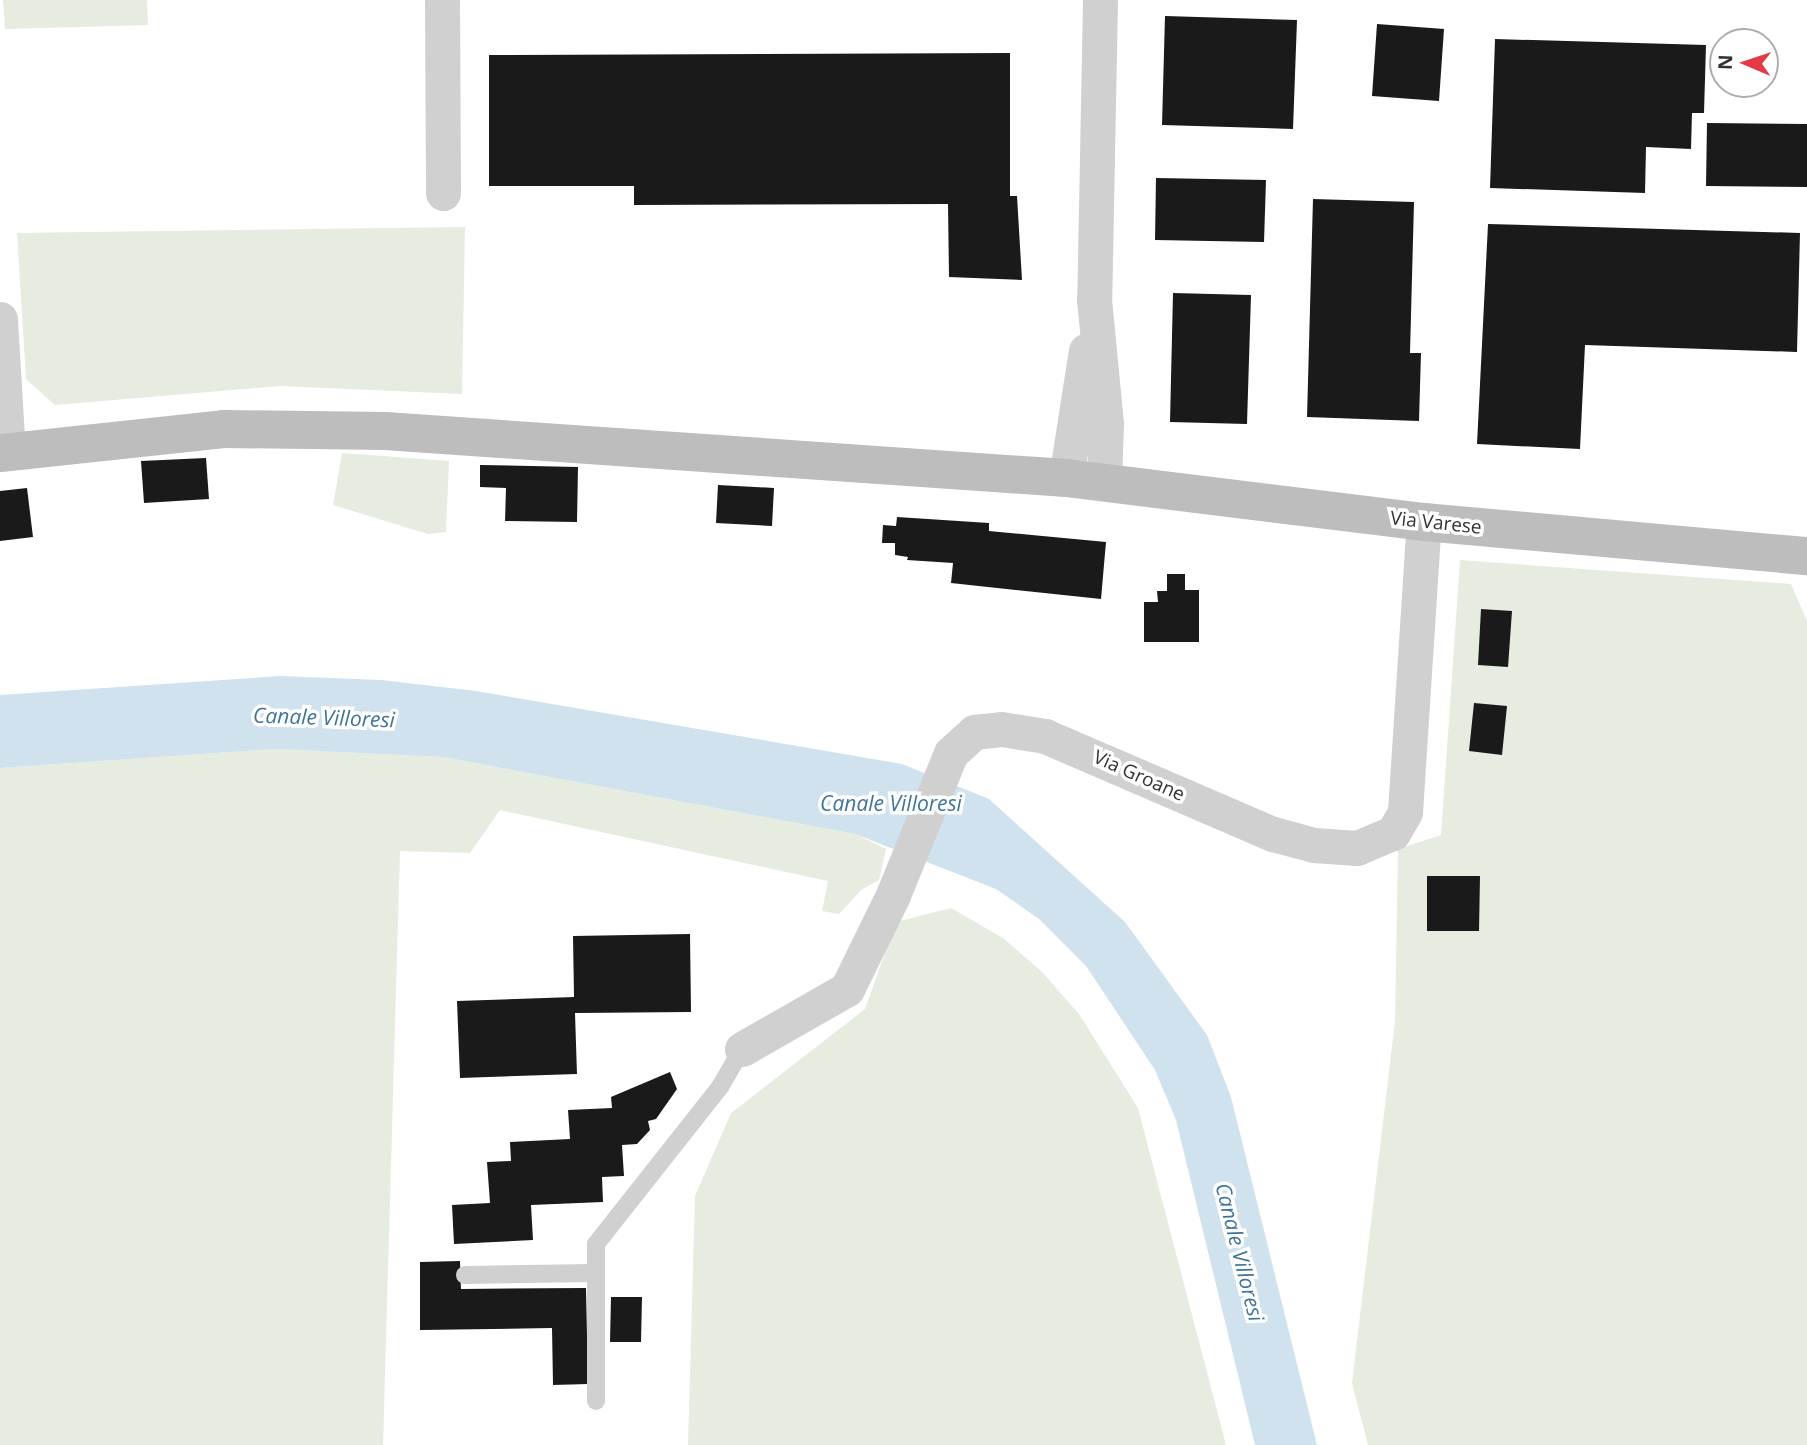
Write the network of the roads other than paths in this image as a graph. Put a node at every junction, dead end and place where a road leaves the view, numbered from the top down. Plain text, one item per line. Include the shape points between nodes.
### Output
1 (442, 0) edge
2 (1100, 0) edge
3 (443, 193) dead end
4 (1094, 299) junction
5 (0, 319) edge
6 (4, 452) edge
7 (1066, 478) junction
8 (1104, 482) junction
9 (1424, 522) junction
10 (1807, 556) edge
11 (742, 1049) joint
12 (594, 1273) junction
13 (465, 1275) dead end
14 (596, 1401) dead end

1 - 3 street
2 - 4 street
4 - 7 street
4 - 8 street via 1106,423
5 - 6 street
6 - 7 street, Via Varese via 224,429 301,427
7 - 8 street, Via Varese
8 - 9 street, Via Varese
9 - 10 street, Via Varese
9 - 11 street, Via Groane via 1405,812 1396,830 1378,842 1341,849 1273,834 1063,742 1025,731 974,732 956,745 946,765 847,989
11 - 12 lane via 720,1087 596,1244
12 - 13 lane
12 - 14 lane

